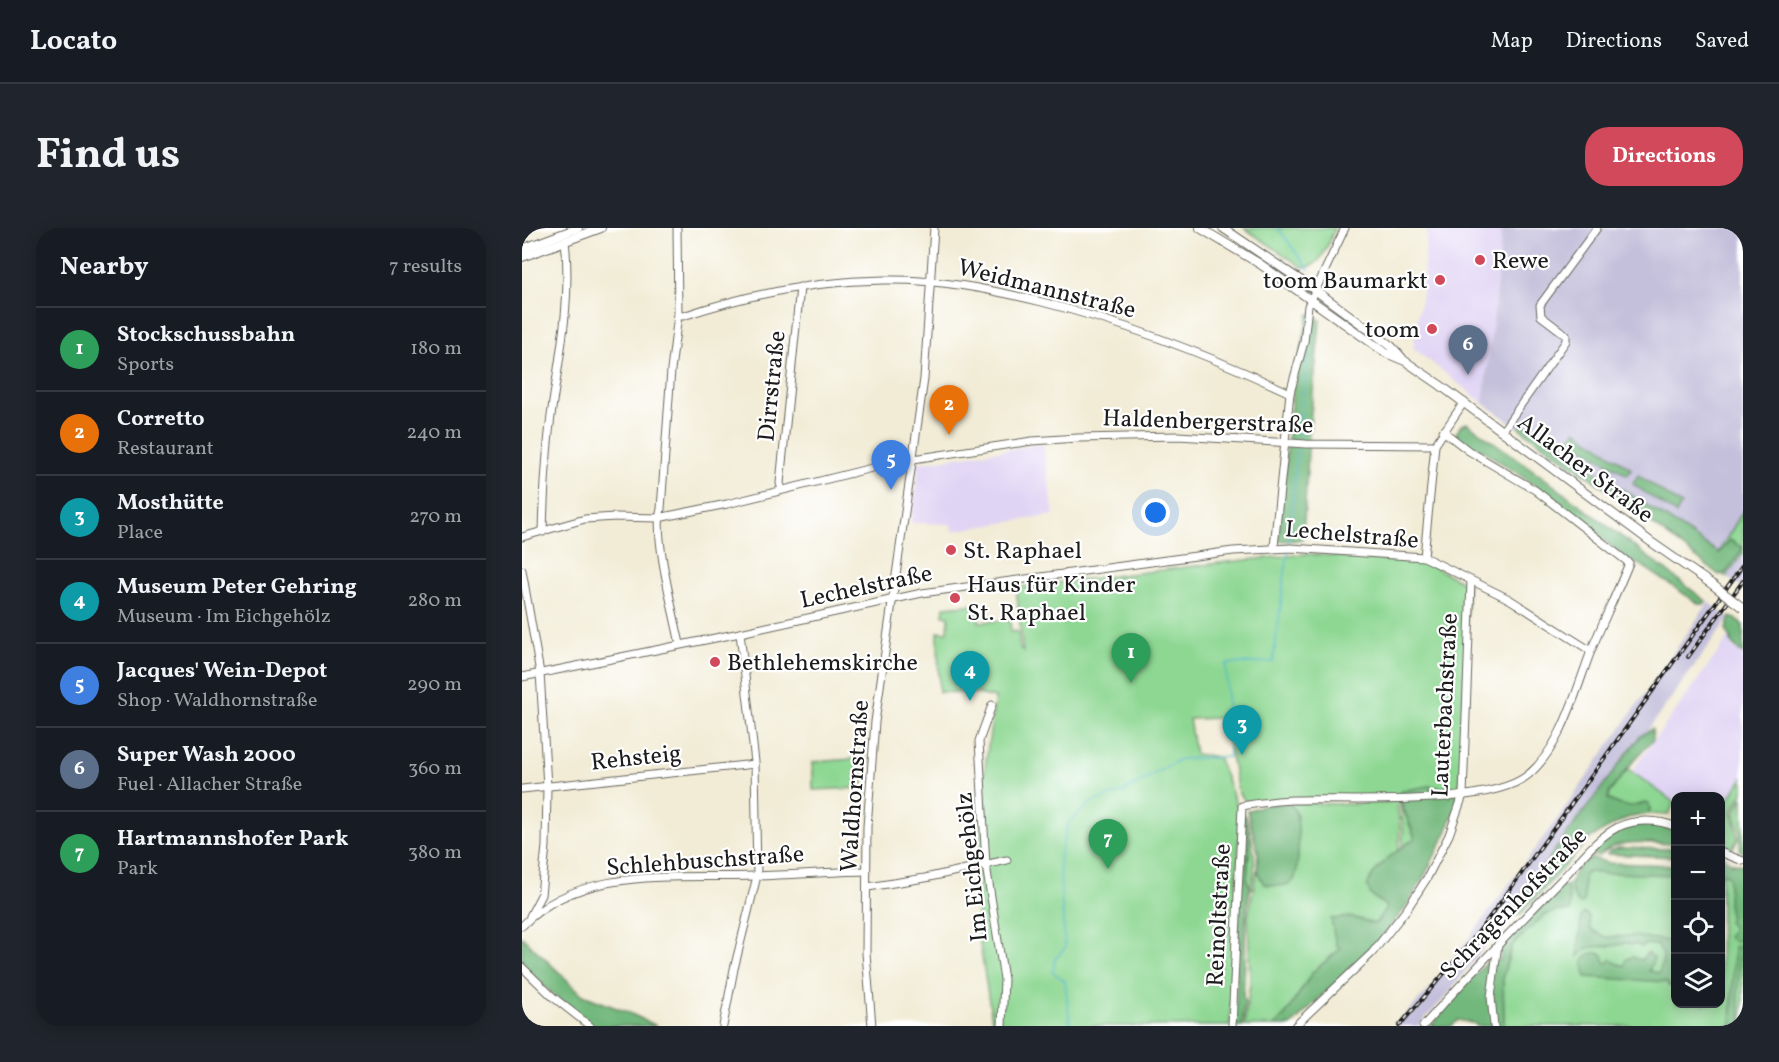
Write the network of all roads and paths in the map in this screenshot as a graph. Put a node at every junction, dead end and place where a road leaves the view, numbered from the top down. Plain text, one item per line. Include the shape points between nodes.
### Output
1 (578, 228) edge
2 (601, 228) edge
3 (677, 228) edge
4 (934, 228) edge
5 (1200, 228) edge
6 (1223, 228) edge
7 (1345, 228) edge
8 (1597, 228) edge
9 (566, 241) junction
10 (522, 249) edge
11 (522, 257) edge
12 (930, 282) junction
13 (800, 287) junction
14 (1315, 290) junction
15 (1310, 300) junction
16 (678, 315) junction
17 (1405, 361) junction
18 (1290, 393) junction
19 (1464, 402) junction
20 (1503, 429) junction
21 (1443, 431) junction
22 (1286, 443) junction
23 (1435, 445) junction
24 (914, 459) junction
25 (782, 490) junction
26 (658, 518) junction
27 (543, 532) junction
28 (522, 537) edge
29 (1274, 547) junction
30 (1424, 557) junction
31 (522, 570) edge
32 (1471, 581) junction
33 (892, 600) junction
34 (1743, 608) edge
35 (740, 633) junction
36 (680, 644) junction
37 (1591, 651) junction
38 (540, 673) junction
39 (522, 677) edge
40 (992, 705) dead end
41 (755, 764) junction
42 (547, 786) junction
43 (522, 789) edge
44 (1463, 795) junction
45 (1671, 825) edge
46 (1725, 854) edge
47 (1007, 860) dead end
48 (1743, 861) edge
49 (986, 864) junction
50 (865, 871) junction
51 (757, 876) junction
52 (868, 886) junction
53 (529, 919) junction
54 (522, 926) edge
55 (1498, 944) junction
56 (522, 967) edge
57 (590, 1026) edge
58 (723, 1026) edge
59 (872, 1026) edge
60 (1002, 1026) edge
61 (1232, 1026) edge
62 (1295, 1026) edge
63 (1423, 1026) edge
64 (1494, 1026) edge

1 - 10 main road
2 - 9 main road
3 - 16 street
4 - 12 street, Waldhornstraße
5 - 15 main road, Allacher Straße
6 - 14 main road, Allacher Straße
7 - 14 street
8 - 20 street via 1540,305 1541,316 1566,335 1566,341
9 - 11 main road
9 - 27 street via 566,310 547,449
12 - 13 street, Weidmannstraße via 886,280
12 - 18 street, Weidmannstraße via 978,287 1131,327
12 - 24 street, Waldhornstraße
13 - 16 street, Weidmannstraße
13 - 25 street, Dirrstraße
14 - 15 street
14 - 17 main road, Allacher Straße via 1391,346
15 - 17 main road, Allacher Straße via 1386,353
15 - 18 street
16 - 26 street
17 - 19 main road, Allacher Straße
18 - 22 street
19 - 20 main road, Allacher Straße
19 - 21 street
20 - 34 main road, Allacher Straße, bridge
21 - 23 street
21 - 37 street via 1468,451 1535,490 1629,563
22 - 23 street, Haldenbergerstraße
22 - 24 street, Haldenbergerstraße via 1178,436 1078,438 990,446
22 - 29 street
23 - 30 street
24 - 25 street, Haldenbergerstraße
24 - 33 street, Waldhornstraße
25 - 26 street, Haldenbergerstraße
26 - 27 street, Haldenbergerstraße via 585,519
26 - 36 street
27 - 28 street, Haldenbergerstraße
29 - 30 street, Lechelstraße
29 - 33 street, Lechelstraße via 955,587
30 - 32 street, Lechelstraße
31 - 38 street
32 - 37 street, Lechelstraße via 1509,599
32 - 44 street, Lauterbachstraße
33 - 35 street, Lechelstraße
33 - 50 street, Waldhornstraße via 875,722
35 - 36 street, Lechelstraße
35 - 41 street
36 - 38 street, Lechelstraße
37 - 44 street via 1558,734 1538,765 1529,775 1502,789
38 - 39 street, Lechelstraße
38 - 42 street
40 - 49 street, Im Eichgehölz via 979,741
41 - 42 street, Rehsteig
41 - 51 street
42 - 43 street, Rehsteig
42 - 53 street via 541,895
44 - 61 street, Reinoltstraße via 1373,801 1291,800 1242,806
44 - 62 street, Lauterbachstraße via 1449,835 1407,909 1372,953
45 - 55 street, Schragenhofstraße via 1640,822 1623,825 1607,835
46 - 48 street
47 - 49 street
49 - 52 street
49 - 60 street, Im Eichgehölz via 1004,979
50 - 51 street, Schlehbuschstraße
50 - 52 street, Waldhornstraße
51 - 53 street, Schlehbuschstraße via 651,878 597,886 568,895
51 - 58 street
52 - 59 street, Waldhornstraße via 866,952
53 - 54 street, Schlehbuschstraße
55 - 63 street, Schragenhofstraße
55 - 64 street via 1491,997
56 - 57 street

